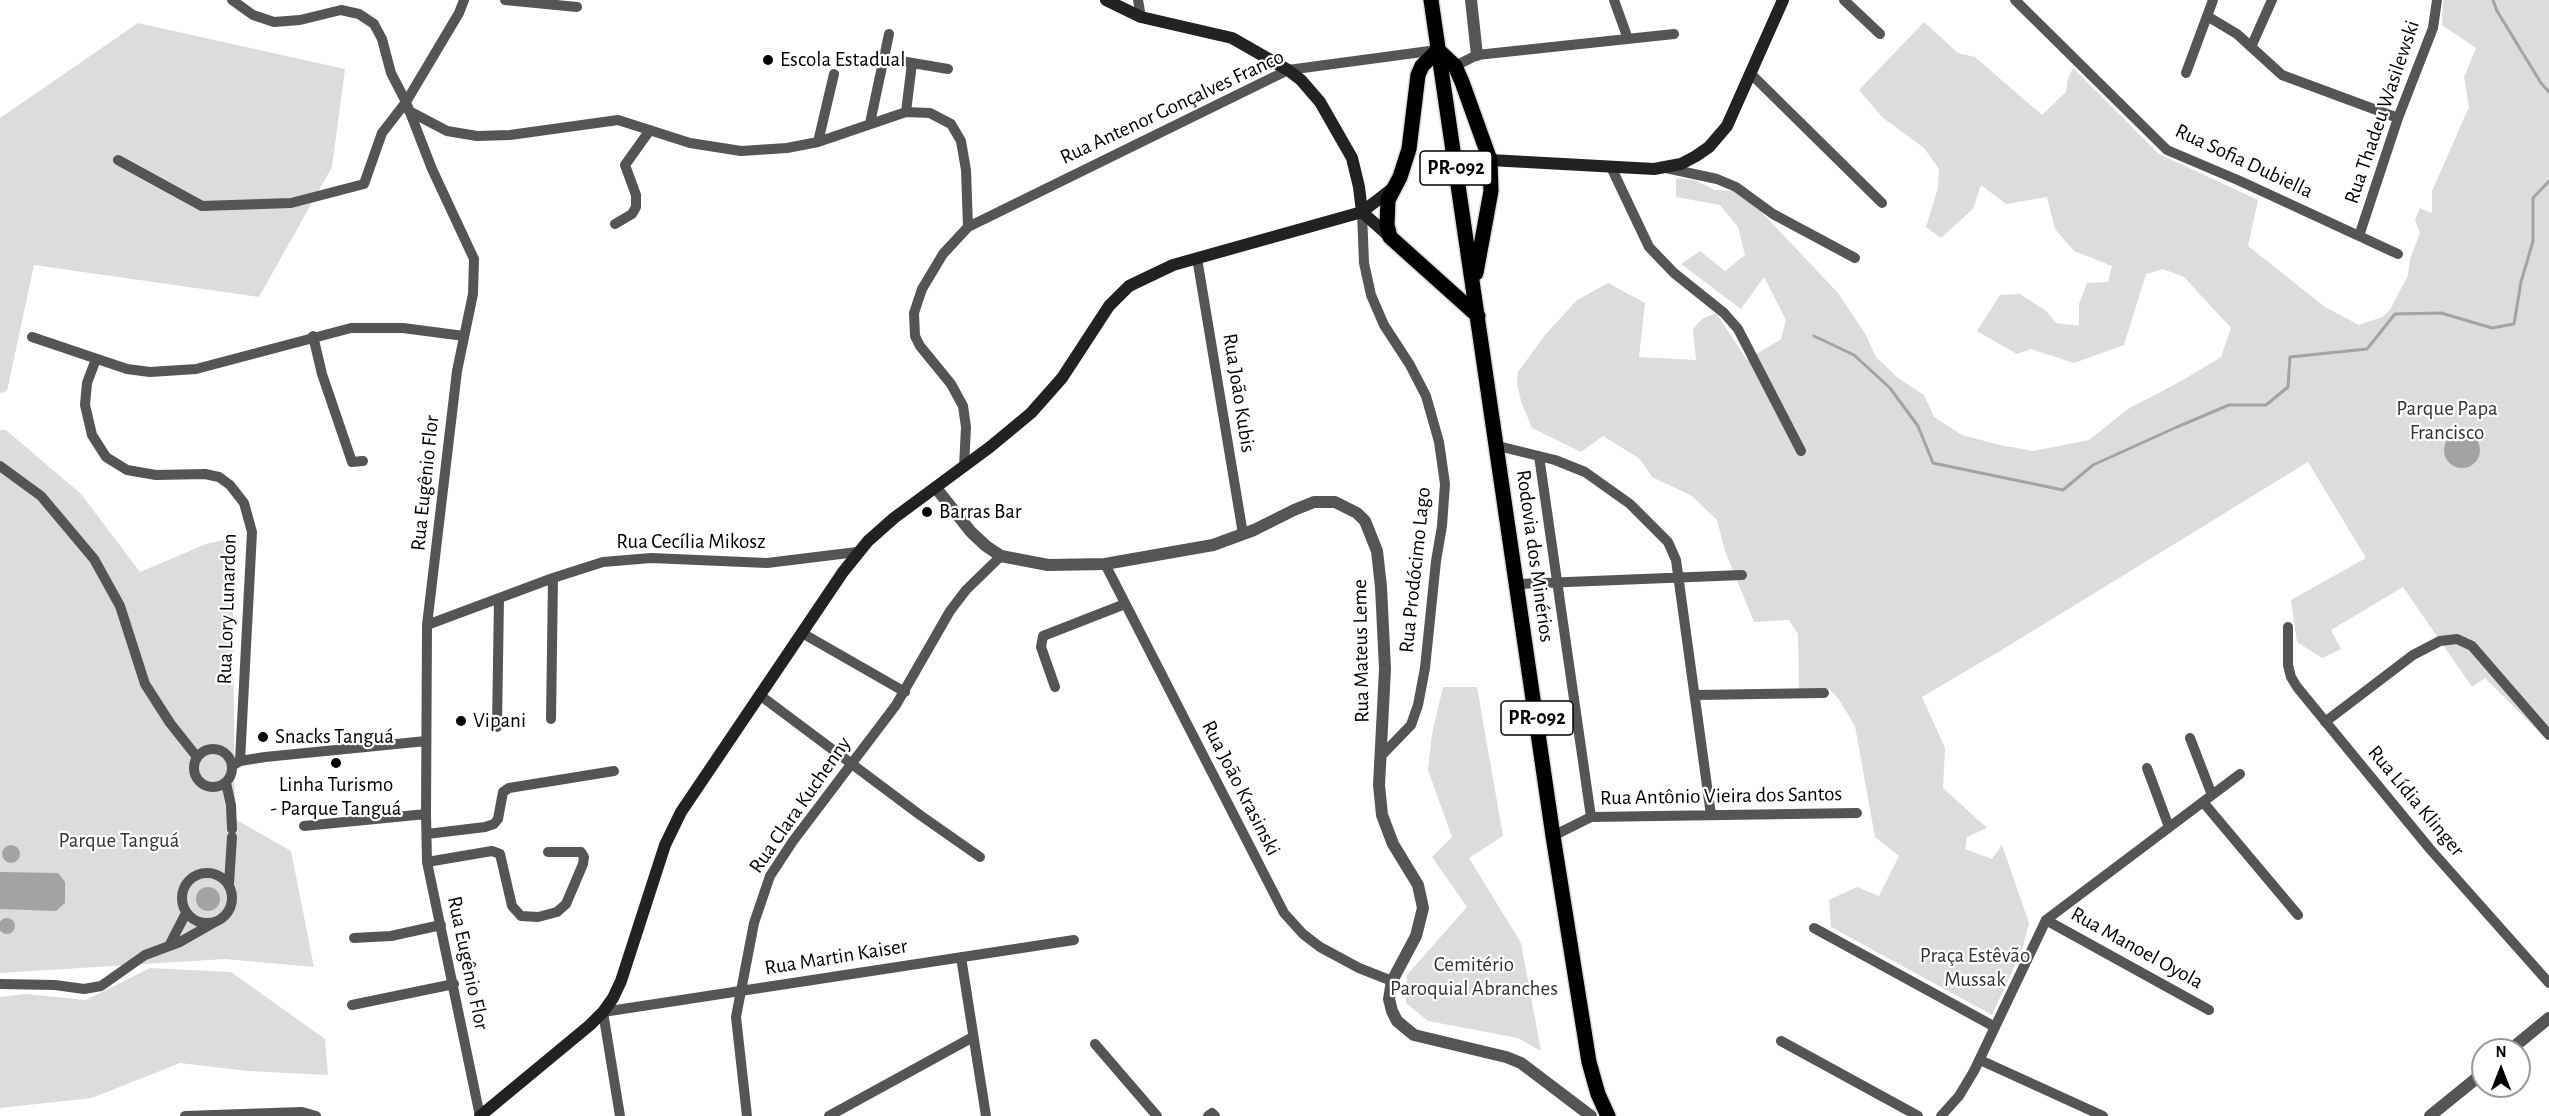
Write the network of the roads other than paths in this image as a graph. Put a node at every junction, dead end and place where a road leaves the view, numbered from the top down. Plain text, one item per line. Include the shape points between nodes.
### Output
1 (231, 0) edge
2 (464, 0) edge
3 (505, 0) edge
4 (1106, 0) edge
5 (1138, 0) edge
6 (1431, 0) edge
7 (1471, 0) edge
8 (1614, 0) edge
9 (1783, 0) edge
10 (1844, 0) edge
11 (2213, 0) edge
12 (2272, 0) edge
13 (2437, 0) edge
14 (2016, 1) edge
15 (577, 7) dead end
16 (2207, 16) junction
17 (1141, 17) junction
18 (1880, 33) dead end
19 (889, 34) dead end
20 (1674, 34) dead end
21 (1628, 39) junction
22 (2251, 47) junction
23 (1438, 50) junction
24 (1477, 55) junction
25 (896, 60) dead end
26 (912, 63) junction
27 (1455, 66) junction
28 (948, 69) dead end
29 (1288, 70) junction
30 (2186, 73) dead end
31 (834, 74) dead end
32 (1751, 74) junction
33 (407, 106) junction
34 (906, 112) junction
35 (2398, 118) junction
36 (870, 123) junction
37 (650, 130) junction
38 (818, 142) junction
39 (118, 160) dead end
40 (1490, 160) junction
41 (1611, 166) junction
42 (1666, 168) junction
43 (1393, 188) junction
44 (1882, 203) dead end
45 (1362, 212) junction
46 (615, 224) dead end
47 (968, 227) junction
48 (2359, 236) junction
49 (1390, 237) junction
50 (2398, 254) dead end
51 (1197, 258) junction
52 (1855, 258) dead end
53 (1473, 285) junction
54 (1478, 316) junction
55 (313, 336) junction
56 (464, 336) junction
57 (32, 338) dead end
58 (96, 358) junction
59 (1498, 446) junction
60 (1802, 451) dead end
61 (1539, 456) junction
62 (363, 461) dead end
63 (0, 466) edge
64 (964, 467) junction
65 (936, 488) junction
66 (1243, 534) junction
67 (858, 552) junction
68 (1001, 555) junction
69 (1105, 564) junction
70 (1742, 575) dead end
71 (1678, 577) junction
72 (553, 578) junction
73 (1557, 582) junction
74 (1518, 584) junction
75 (499, 598) junction
76 (1125, 604) junction
77 (427, 625) junction
78 (2288, 627) dead end
79 (802, 633) junction
80 (1055, 687) dead end
81 (905, 692) junction
82 (1824, 693) dead end
83 (1695, 695) junction
84 (761, 696) junction
85 (551, 719) dead end
86 (2325, 722) junction
87 (497, 727) dead end
88 (2549, 735) edge
89 (2190, 738) dead end
90 (426, 741) junction
91 (197, 757) junction
92 (1380, 757) junction
93 (236, 763) junction
94 (851, 764) junction
95 (2147, 768) dead end
96 (615, 771) dead end
97 (2240, 774) dead end
98 (226, 783) junction
99 (2208, 798) junction
100 (1857, 813) dead end
101 (426, 814) junction
102 (1711, 815) junction
103 (1591, 817) junction
104 (304, 826) dead end
105 (2169, 827) junction
106 (427, 834) junction
107 (1553, 836) junction
108 (548, 852) dead end
109 (980, 856) dead end
110 (427, 862) junction
111 (229, 884) junction
112 (186, 913) junction
113 (2298, 915) dead end
114 (2046, 920) junction
115 (216, 922) junction
116 (441, 925) junction
117 (1814, 928) dead end
118 (354, 938) dead end
119 (1074, 940) dead end
120 (169, 946) junction
121 (961, 957) junction
122 (1392, 981) junction
123 (2549, 983) edge
124 (0, 984) edge
125 (453, 984) junction
126 (739, 991) junction
127 (352, 1005) dead end
128 (2209, 1010) dead end
129 (603, 1012) junction
130 (2549, 1018) edge
131 (1995, 1027) junction
132 (973, 1037) junction
133 (2525, 1038) edge
134 (1781, 1041) dead end
135 (1095, 1044) dead end
136 (1980, 1060) junction
137 (2471, 1082) edge
138 (185, 1116) edge
139 (191, 1116) edge
140 (316, 1116) edge
141 (480, 1116) edge
142 (620, 1116) edge
143 (747, 1116) edge
144 (829, 1116) edge
145 (986, 1116) edge
146 (1157, 1116) edge
147 (1208, 1116) edge
148 (1215, 1116) edge
149 (1591, 1116) edge
150 (1608, 1116) edge
151 (1918, 1116) edge
152 (1941, 1116) edge
153 (2103, 1116) edge
154 (2430, 1116) edge

1 - 33 street, Rua Eugênio Flor via 253,15 274,22 341,10 359,14 374,24 382,39 391,73
2 - 33 street
3 - 15 street
4 - 17 main road, Rua Prodócimo Lago
5 - 17 street
6 - 23 main road, Rodovia dos Minérios / PR-092
7 - 24 street
8 - 21 street
9 - 32 main road
10 - 18 street
11 - 16 street
12 - 22 street
13 - 35 street, Rua Thadeu Wasilewski via 2433,28
14 - 48 street, Rua Sofia Dubiella via 2167,150
16 - 22 street
16 - 30 street
17 - 29 main road, Rua Prodócimo Lago via 1232,38
19 - 36 street
20 - 21 street
21 - 24 street
22 - 35 street via 2282,75
23 - 27 main road
23 - 29 street, Rua Antenor Gonçalves Franco
23 - 43 main road via 1418,75 1409,149
23 - 53 main road, Rodovia dos Minérios / PR-092
24 - 27 street
25 - 26 street
26 - 28 street
26 - 34 street
27 - 40 main road
29 - 45 main road, Rua Prodócimo Lago via 1312,91 1347,148 1356,171
29 - 47 street, Rua Antenor Gonçalves Franco
31 - 38 street
32 - 42 main road via 1719,137 1696,156
32 - 44 street
33 - 37 street via 447,131 477,136 618,120
33 - 39 street via 382,133 364,184 291,203 202,206
33 - 56 street, Rua Eugênio Flor via 474,259 473,294
34 - 36 street
34 - 47 street via 930,113 951,124 961,141 969,197
35 - 48 street, Rua Thadeu Wasilewski
36 - 38 street
37 - 38 street via 690,143 741,151
37 - 46 street via 625,165 636,195 636,207
40 - 41 main road
40 - 53 main road via 1491,191
41 - 42 main road
41 - 60 street via 1649,247 1738,329
42 - 52 street via 1736,187 1773,214
43 - 45 main road
43 - 49 main road via 1386,212
45 - 49 main road
45 - 51 main road
45 - 92 street, Rua Prodócimo Lago via 1365,270 1371,295 1426,396 1445,484 1418,705 1412,725
47 - 64 street via 943,254 914,313 915,336 920,346 951,384 963,406
48 - 50 street, Rua Sofia Dubiella
49 - 54 main road
51 - 64 main road via 1143,277 1118,296 1048,395 1013,429
51 - 66 street, Rua João Kubis
53 - 54 main road, Rodovia dos Minérios / PR-092
54 - 59 main road, Rodovia dos Minérios / PR-092
55 - 56 street via 351,328 403,328
55 - 58 street via 173,372 128,369
55 - 62 street via 352,462
56 - 77 street, Rua Eugênio Flor
57 - 58 street
58 - 93 street, Rua Lory Lunardon via 87,383 86,405 92,435 106,457 128,470 156,475 219,477 244,502 252,531
59 - 61 street
59 - 74 main road, Rodovia dos Minérios / PR-092
61 - 71 street via 1585,472 1630,504 1668,542
61 - 73 street, Rodovia dos Minérios
63 - 91 street via 41,496 94,559 120,606 145,684
64 - 65 main road
65 - 67 main road via 881,529
65 - 68 street, Rua Mateus Leme via 970,531
66 - 69 street, Rua Mateus Leme via 1213,545
66 - 92 street, Rua Mateus Leme via 1314,502 1341,504 1365,521 1377,551 1382,587 1385,669
67 - 72 street, Rua Cecília Mikosz via 767,563 637,558 603,562
67 - 79 main road
68 - 69 street, Rua Mateus Leme via 1048,565
68 - 81 street, Rua Clara Kuchenny via 950,611
69 - 76 street, Rua João Krasinski
70 - 71 street
71 - 73 street
71 - 83 street
72 - 75 street, Rua Cecília Mikosz
72 - 85 street
73 - 74 street
73 - 103 street, Rodovia dos Minérios
74 - 107 main road, Rodovia dos Minérios / PR-092
75 - 77 street, Rua Cecília Mikosz
75 - 87 street
76 - 80 street via 1043,636 1041,647
76 - 122 street, Rua João Krasinski via 1292,924 1320,947
77 - 90 street, Rua Eugênio Flor
78 - 86 street, Rua Lídia Klinger via 2291,677
79 - 81 street
79 - 84 main road
81 - 94 street, Rua Clara Kuchenny
82 - 83 street
83 - 102 street
84 - 94 street
84 - 129 main road via 672,829 621,981
86 - 88 street via 2413,655 2440,641 2457,639 2472,646
86 - 123 street, Rua Lídia Klinger via 2430,849
89 - 99 street
90 - 93 street
90 - 101 street, Rua Eugênio Flor
91 - 93 street via 208,749 218,749
91 - 98 street via 194,767 200,782 210,787
92 - 122 street, Rua Mateus Leme via 1382,815 1393,844 1418,885 1423,908 1416,936
93 - 98 street
94 - 109 street
94 - 126 street, Rua Clara Kuchenny via 770,876 758,907
95 - 105 street
96 - 106 street via 509,788 503,792 494,824
97 - 99 street
98 - 111 street via 232,833
99 - 105 street
99 - 113 street
100 - 102 street, Rua Antônio Vieira dos Santos
101 - 104 street
101 - 106 street, Rua Eugênio Flor
102 - 103 street, Rua Antônio Vieira dos Santos
103 - 107 street, Rua Antônio Vieira dos Santos
105 - 114 street
106 - 110 street, Rua Eugênio Flor
107 - 150 main road, Rodovia dos Minérios / PR-092 via 1589,1062
108 - 110 street via 580,852 583,864 566,904 556,912 538,917 521,916 512,906 500,854 492,851
110 - 116 street, Rua Eugênio Flor
111 - 112 street via 214,873 196,875 184,888
111 - 115 street via 233,902 224,918
112 - 115 street via 199,922
112 - 120 street
114 - 128 street, Rua Manoel Oyola
114 - 131 street
115 - 120 street
116 - 118 street via 391,936
116 - 125 street, Rua Eugênio Flor
117 - 131 street
119 - 121 street, Rua Martin Kaiser
120 - 124 street via 145,955 101,986 84,989
121 - 126 street, Rua Martin Kaiser
121 - 132 street
122 - 149 street, Rua Mateus Leme via 1392,1011 1405,1029 1426,1039 1521,1063
125 - 127 street
125 - 141 street, Rua Eugênio Flor
126 - 129 street, Rua Martin Kaiser
126 - 143 street, Rua Clara Kuchenny via 735,1028
129 - 141 main road
129 - 142 street
130 - 133 street
131 - 136 street
132 - 144 street
132 - 145 street
134 - 151 street
135 - 146 street
136 - 152 street via 1968,1083
136 - 153 street
137 - 154 street
138 - 139 street
139 - 140 street via 302,1112
147 - 148 street

